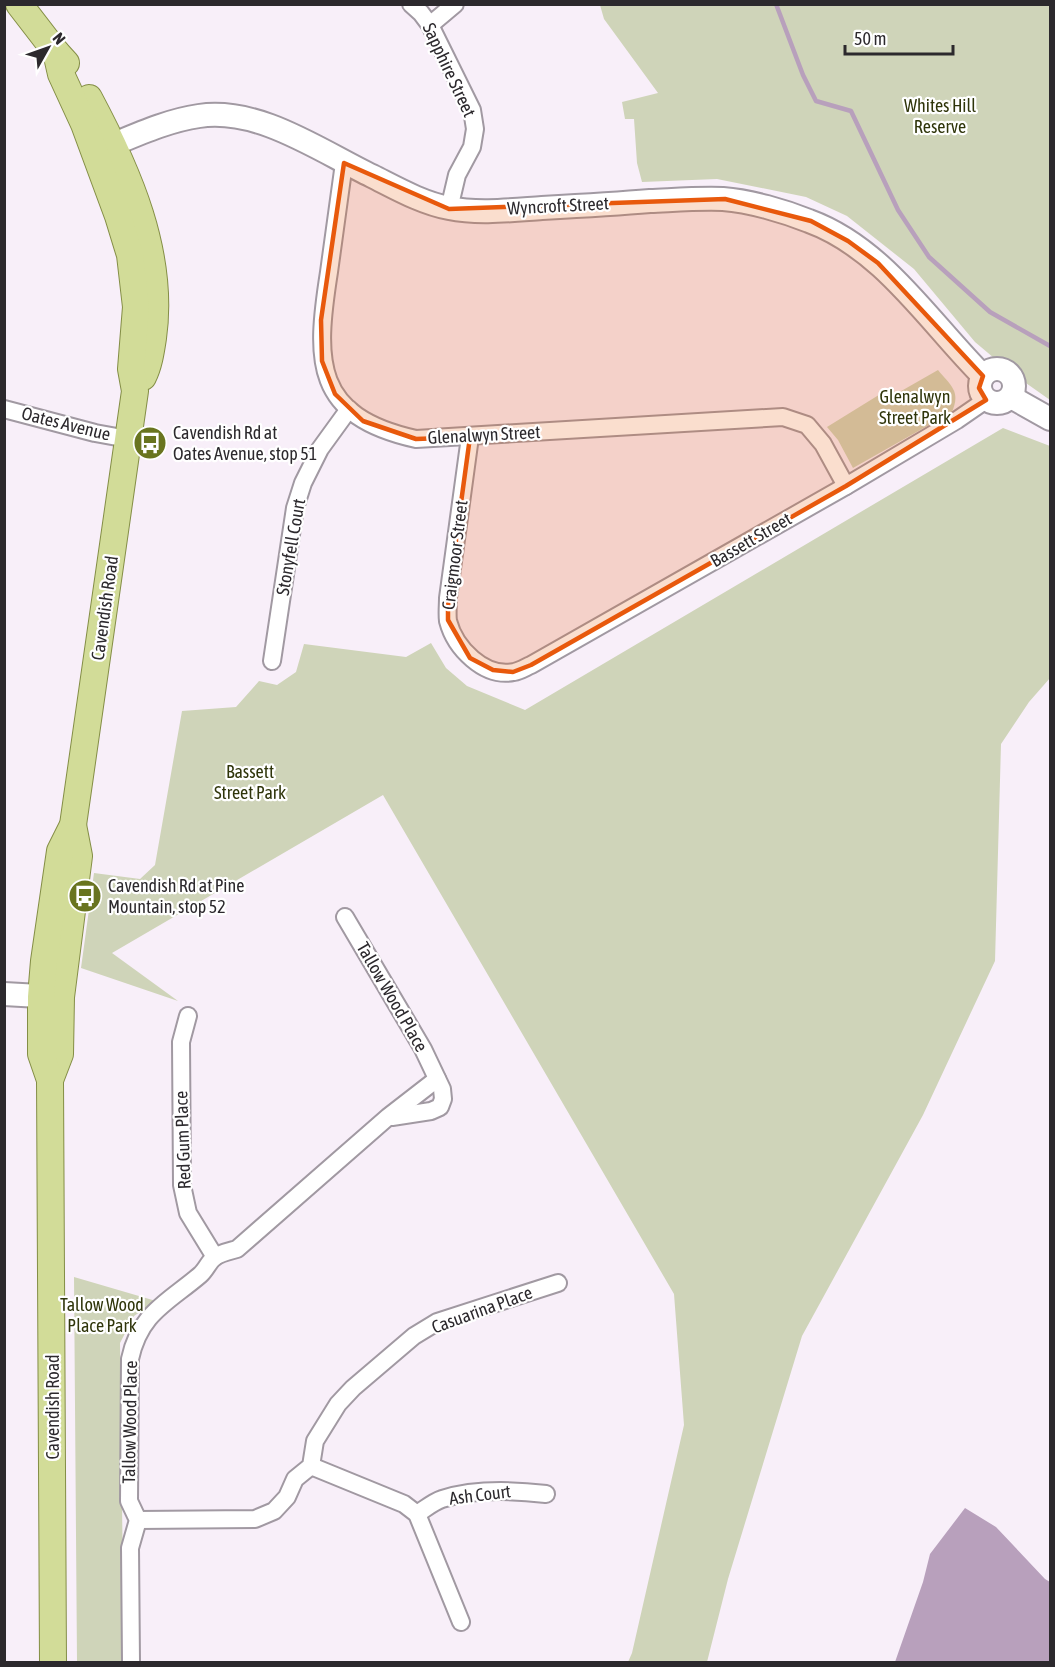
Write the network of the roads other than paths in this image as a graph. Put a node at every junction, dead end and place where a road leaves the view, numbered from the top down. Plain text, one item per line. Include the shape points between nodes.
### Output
1 (19, 4) edge
2 (411, 4) edge
3 (455, 4) edge
4 (430, 25) junction
5 (104, 148) junction
6 (344, 163) junction
7 (449, 208) junction
8 (983, 376) junction
9 (1011, 397) junction
10 (986, 400) junction
11 (4, 409) edge
12 (348, 409) junction
13 (1050, 419) edge
14 (470, 437) junction
15 (128, 439) junction
16 (846, 486) junction
17 (272, 661) dead end
18 (513, 672) joint
19 (345, 917) dead end
20 (4, 994) edge
21 (51, 997) junction
22 (188, 1016) dead end
23 (214, 1257) junction
24 (558, 1283) dead end
25 (311, 1466) junction
26 (546, 1494) dead end
27 (417, 1514) junction
28 (138, 1520) junction
29 (461, 1622) dead end
30 (53, 1662) edge
31 (131, 1662) edge

1 - 5 main road, Cavendish Road via 72,68
2 - 4 street, Sapphire Street
3 - 4 street
4 - 7 street, Sapphire Street via 472,110 475,129
5 - 6 street, Wyncroft Street via 187,118 223,115 263,123
5 - 15 main road, Cavendish Road via 142,221 154,274 152,343 147,369 135,391
6 - 7 street, Wyncroft Street via 425,201
6 - 12 street, Glenalwyn Street via 321,320 322,361 335,394
7 - 8 street, Wyncroft Street via 517,209 725,199 811,221 878,263
8 - 9 street via 994,369 1007,372 1014,384
8 - 10 street via 980,388
9 - 10 street via 999,404
9 - 13 street
10 - 16 street, Bassett Street
11 - 15 street, Oates Avenue
12 - 14 street, Glenalwyn Street via 363,421 397,435 416,439
12 - 17 street, Stonyfell Court via 320,449 295,508
14 - 16 street, Glenalwyn Street via 783,417 807,425 823,444
14 - 18 street, Craigmoor Street via 448,620 470,658 494,670
15 - 21 main road, Cavendish Road via 73,825 78,856
16 - 18 street, Bassett Street
19 - 23 street, Tallow Wood Place via 423,1049 442,1089 440,1107 388,1117 237,1249
20 - 21 street
21 - 30 main road, Cavendish Road via 41,1054 50,1080
22 - 23 street, Red Gum Place via 181,1042 182,1185 188,1213
23 - 28 street, Tallow Wood Place via 203,1274 167,1300 134,1339 130,1359 129,1501
24 - 25 street, Casuarina Place via 437,1322 414,1336 338,1404 315,1441
25 - 27 street via 404,1504
25 - 28 street, Casuarina Place via 295,1479 287,1497 274,1511 255,1519
26 - 27 street, Ash Court via 514,1490 479,1493 441,1500
27 - 29 street
28 - 31 street via 130,1548

